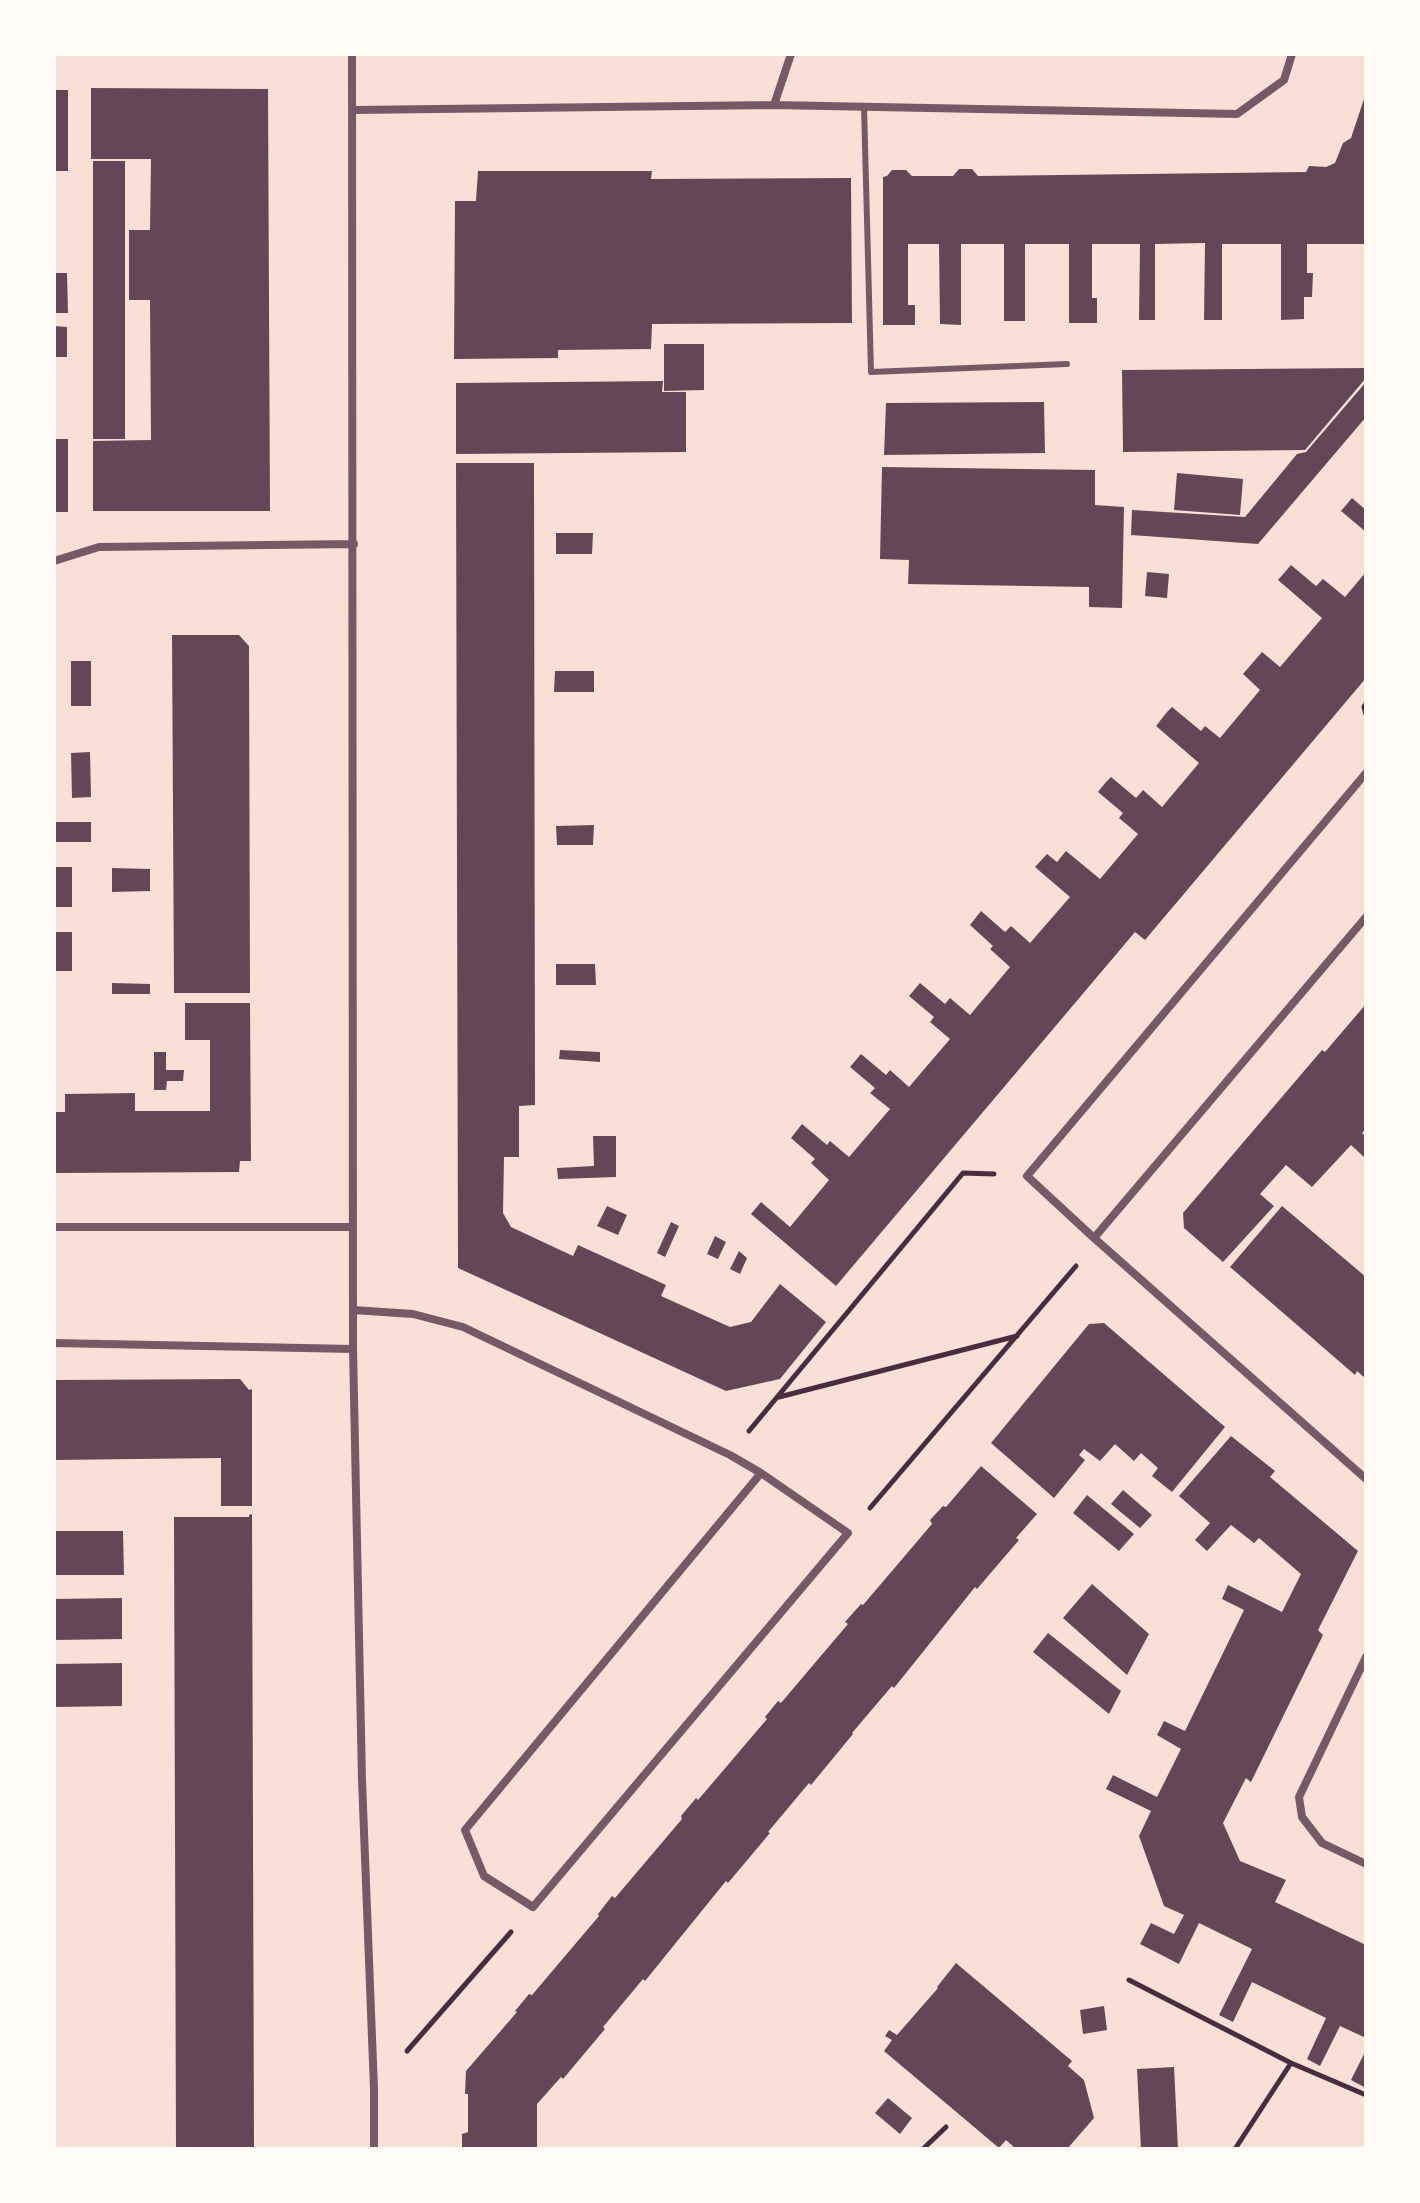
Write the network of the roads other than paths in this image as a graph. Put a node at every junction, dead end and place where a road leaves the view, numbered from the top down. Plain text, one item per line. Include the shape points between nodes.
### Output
1 (352, 54) edge
2 (791, 54) edge
3 (1292, 54) edge
4 (774, 105) junction
5 (864, 106) junction
6 (354, 110) junction
7 (1067, 364) dead end
8 (354, 544) junction
9 (54, 561) edge
10 (1366, 773) edge
11 (1366, 917) edge
12 (54, 1227) edge
13 (353, 1227) junction
14 (1094, 1238) junction
15 (353, 1310) junction
16 (54, 1343) edge
17 (353, 1349) junction
18 (761, 1473) junction
19 (1366, 1479) edge
20 (1366, 1657) edge
21 (1366, 1864) edge
22 (374, 2149) edge

1 - 6 street
2 - 4 street
3 - 5 street via 1284,80 1237,114
4 - 5 street
4 - 6 street
5 - 7 lane via 871,372
6 - 8 street
8 - 9 street via 99,547
8 - 13 street
10 - 14 street via 1027,1176
11 - 14 street
12 - 13 street
13 - 15 street
14 - 19 street
15 - 17 street
15 - 18 street via 413,1314 463,1327
16 - 17 street
17 - 22 street
18 - 18 street via 465,1830 484,1876 533,1907 848,1533
20 - 21 street via 1299,1797 1302,1817 1322,1843

